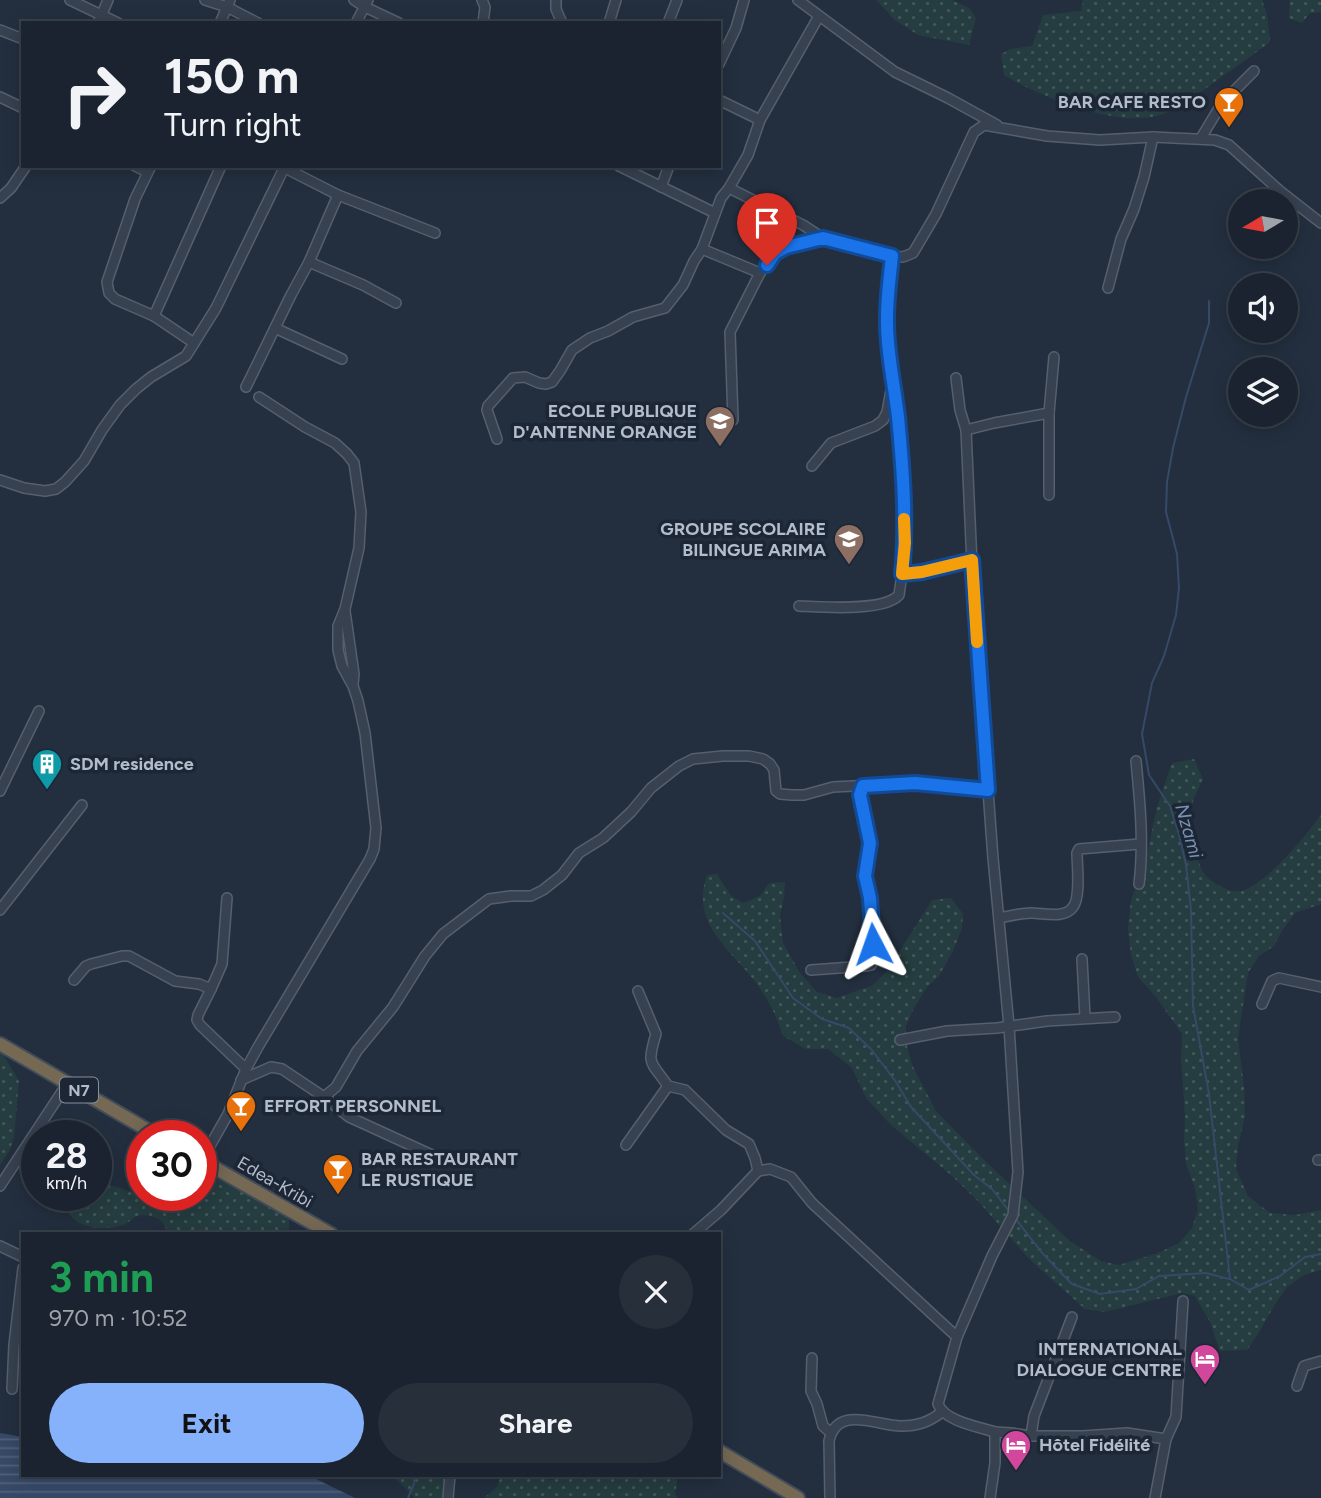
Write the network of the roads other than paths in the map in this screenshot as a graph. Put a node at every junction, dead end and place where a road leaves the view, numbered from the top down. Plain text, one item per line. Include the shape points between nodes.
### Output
1 (70, 0) edge
2 (108, 0) edge
3 (205, 0) edge
4 (354, 0) edge
5 (482, 0) edge
6 (556, 0) edge
7 (617, 0) edge
8 (677, 0) edge
9 (744, 0) edge
10 (798, 0) edge
11 (228, 4) edge
12 (366, 4) edge
13 (819, 16) junction
14 (99, 19) edge
15 (221, 21) edge
16 (255, 21) edge
17 (357, 21) edge
18 (396, 21) edge
19 (483, 21) edge
20 (561, 21) edge
21 (610, 21) edge
22 (669, 21) edge
23 (0, 30) edge
24 (21, 38) edge
25 (721, 60) edge
26 (1254, 72) dead end
27 (0, 97) edge
28 (721, 101) edge
29 (21, 107) edge
30 (760, 121) junction
31 (1002, 128) junction
32 (1153, 137) junction
33 (1201, 138) junction
34 (25, 168) edge
35 (220, 168) edge
36 (284, 168) edge
37 (286, 168) edge
38 (623, 168) edge
39 (668, 168) edge
40 (149, 169) edge
41 (661, 187) junction
42 (729, 188) junction
43 (338, 195) junction
44 (0, 198) edge
45 (715, 213) junction
46 (1321, 223) edge
47 (435, 233) dead end
48 (823, 238) junction
49 (702, 249) junction
50 (892, 256) junction
51 (309, 262) junction
52 (760, 273) junction
53 (1108, 288) dead end
54 (396, 303) dead end
55 (154, 316) junction
56 (275, 328) junction
57 (194, 343) junction
58 (1054, 357) dead end
59 (342, 359) dead end
60 (956, 378) dead end
61 (893, 381) junction
62 (246, 387) dead end
63 (259, 397) dead end
64 (1049, 413) junction
65 (733, 420) dead end
66 (966, 430) junction
67 (497, 439) dead end
68 (812, 467) dead end
69 (0, 480) edge
70 (1049, 495) dead end
71 (972, 560) junction
72 (902, 574) junction
73 (799, 606) dead end
74 (39, 711) dead end
75 (1136, 761) dead end
76 (863, 786) junction
77 (988, 790) junction
78 (0, 791) edge
79 (82, 805) dead end
80 (1140, 844) junction
81 (1139, 884) dead end
82 (227, 898) dead end
83 (0, 910) edge
84 (999, 918) junction
85 (1082, 958) dead end
86 (811, 970) dead end
87 (74, 980) dead end
88 (1321, 987) edge
89 (211, 989) junction
90 (638, 991) dead end
91 (1262, 1004) dead end
92 (1085, 1017) junction
93 (1115, 1017) dead end
94 (1009, 1026) junction
95 (900, 1040) dead end
96 (1, 1046) edge
97 (246, 1069) junction
98 (241, 1080) junction
99 (67, 1084) junction
100 (668, 1086) junction
101 (324, 1097) junction
102 (130, 1120) edge
103 (217, 1133) edge
104 (626, 1144) dead end
105 (755, 1158) junction
106 (443, 1160) dead end
107 (217, 1169) edge
108 (770, 1169) junction
109 (758, 1171) junction
110 (0, 1186) edge
111 (327, 1232) edge
112 (695, 1232) edge
113 (0, 1246) edge
114 (21, 1257) edge
115 (21, 1285) edge
116 (1183, 1301) dead end
117 (1072, 1317) dead end
118 (957, 1337) junction
119 (812, 1358) dead end
120 (1321, 1361) edge
121 (1297, 1386) dead end
122 (12, 1389) dead end
123 (943, 1412) junction
124 (995, 1432) junction
125 (831, 1433) junction
126 (1031, 1436) junction
127 (1166, 1440) junction
128 (721, 1452) edge
129 (450, 1477) edge
130 (448, 1498) edge
131 (797, 1498) edge
132 (830, 1498) edge
133 (989, 1498) edge
134 (1155, 1498) edge

1 - 14 street
2 - 14 street
3 - 11 street
4 - 12 street
5 - 19 street
6 - 20 street
7 - 21 street
8 - 22 street
9 - 25 street
10 - 13 street
11 - 15 street
11 - 16 street
12 - 17 street
12 - 18 street
13 - 30 street
13 - 31 street via 895,72
23 - 24 street
26 - 33 street via 1225,100
27 - 29 street
28 - 30 street
30 - 42 street
31 - 32 street via 1100,141
31 - 50 street via 984,125 974,132 913,253
32 - 33 street
32 - 53 street
33 - 46 street via 1229,145
34 - 44 street
35 - 55 street
36 - 57 street via 216,308
37 - 43 street
38 - 41 street
39 - 41 street
40 - 55 street via 107,282 115,299
41 - 45 street
42 - 45 street
42 - 48 street
43 - 47 street
43 - 51 street
45 - 49 street
48 - 50 street
48 - 52 street via 775,253
49 - 52 street
49 - 67 street via 665,308 633,317 581,344 572,350 552,382 513,378 488,406
50 - 61 street via 886,307
51 - 54 street
51 - 56 street
52 - 65 street via 730,332
55 - 57 street
56 - 59 street
56 - 62 street
57 - 69 street via 186,356 151,377 120,405 84,461 56,489 45,491
58 - 64 street
60 - 66 street
61 - 68 street via 883,420 831,443
61 - 72 street via 902,469
63 - 97 street via 335,443 354,463 361,512 359,548 338,626 338,650 365,733 376,828 370,859
64 - 66 street
64 - 70 street
66 - 71 street
71 - 72 street
71 - 77 street
72 - 73 street via 899,595 890,602 838,608
74 - 78 street
75 - 80 street
76 - 77 street via 915,783
76 - 86 street via 860,795 870,843 865,876 873,959 866,967
76 - 101 street via 780,794 770,764 749,756 692,759 679,766 543,890 531,897 489,900 443,934 336,1087
77 - 84 street
79 - 83 street
80 - 81 street
80 - 84 street via 1079,849 1076,899 1067,912
82 - 89 street via 222,964
84 - 94 street
85 - 92 street
87 - 89 street via 86,966 129,956 175,981
88 - 91 street via 1275,978
89 - 97 street via 197,1020
90 - 100 street via 656,1034 650,1061
92 - 93 street
92 - 94 street
94 - 95 street
94 - 118 street via 1018,1172 1013,1215
96 - 99 highway, N7
97 - 98 street
98 - 101 street via 271,1067 282,1069
98 - 103 street
99 - 102 highway, N7
99 - 110 street
100 - 104 street
100 - 105 street via 693,1095 726,1130 749,1144
101 - 106 street via 349,1117
105 - 108 street
105 - 109 street
107 - 111 highway, Edea-Kribi
108 - 109 street
108 - 118 street via 791,1177
109 - 112 street
113 - 114 street
115 - 122 street
116 - 127 street via 1175,1417
117 - 126 street via 1034,1416
118 - 123 street via 938,1404
119 - 125 street via 811,1391 823,1426
120 - 121 street via 1304,1366
123 - 124 street
123 - 125 street via 927,1423 901,1426 853,1419
124 - 126 street
124 - 133 street
125 - 132 street
126 - 127 street via 1128,1433
127 - 134 street
128 - 131 highway
129 - 130 street

